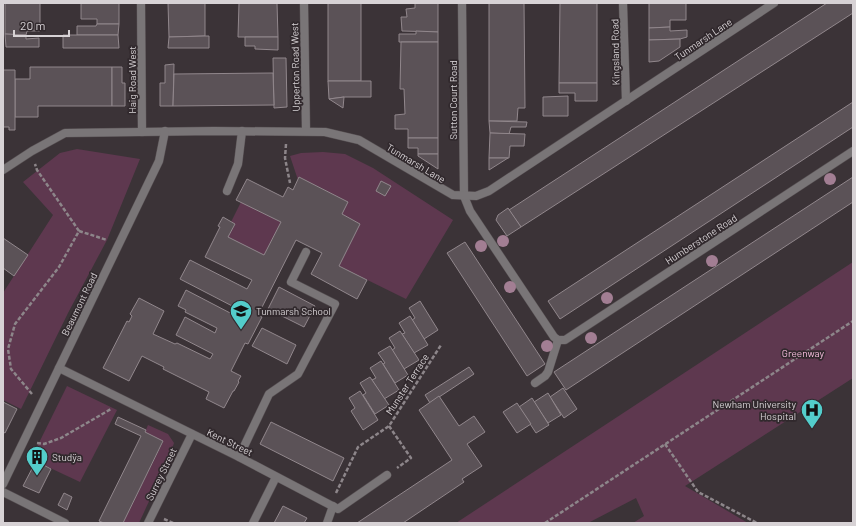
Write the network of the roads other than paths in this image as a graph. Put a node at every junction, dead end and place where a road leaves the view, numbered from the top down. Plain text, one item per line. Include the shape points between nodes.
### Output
1 (142, 3) edge
2 (304, 3) edge
3 (462, 3) edge
4 (623, 3) edge
5 (774, 3) edge
6 (626, 101) junction
7 (242, 130) junction
8 (165, 131) junction
9 (306, 131) junction
10 (142, 132) junction
11 (853, 151) edge
12 (3, 170) edge
13 (227, 191) dead end
14 (464, 196) junction
15 (306, 252) dead end
16 (558, 340) junction
17 (59, 368) junction
18 (535, 383) dead end
19 (192, 434) junction
20 (239, 457) junction
21 (387, 475) road end
22 (276, 476) junction
23 (3, 484) edge
24 (3, 492) edge
25 (332, 505) junction
26 (65, 523) edge
27 (148, 523) edge
28 (253, 523) edge
29 (327, 523) edge

1 - 10 street, Haig Road West
2 - 9 street, Upperton Road West
3 - 14 street, Sutton Court Road
4 - 6 street, Kingsland Road
5 - 6 street, Tunmarsh Lane
6 - 14 street, Tunmarsh Lane via 489,191 476,196
7 - 8 street, Tunmarsh Lane
7 - 9 street, Tunmarsh Lane
7 - 13 street via 238,164
8 - 10 street, Tunmarsh Lane
8 - 17 street, Beaumont Road via 159,161
9 - 14 street, Tunmarsh Lane via 325,132 359,140 443,190 453,195
10 - 12 street, Tunmarsh Lane via 65,133
11 - 16 street, Humberstone Road via 564,340
14 - 16 street via 470,211
15 - 20 street via 291,282 334,304 298,374 269,394
16 - 18 street via 548,372
17 - 19 street, Kent Street
17 - 23 street, Beaumont Road
19 - 20 street, Kent Street
19 - 27 street, Surrey Street
20 - 22 street, Kent Street
21 - 25 street via 338,508
22 - 25 street, Kent Street
22 - 28 street
24 - 26 street
25 - 29 street

